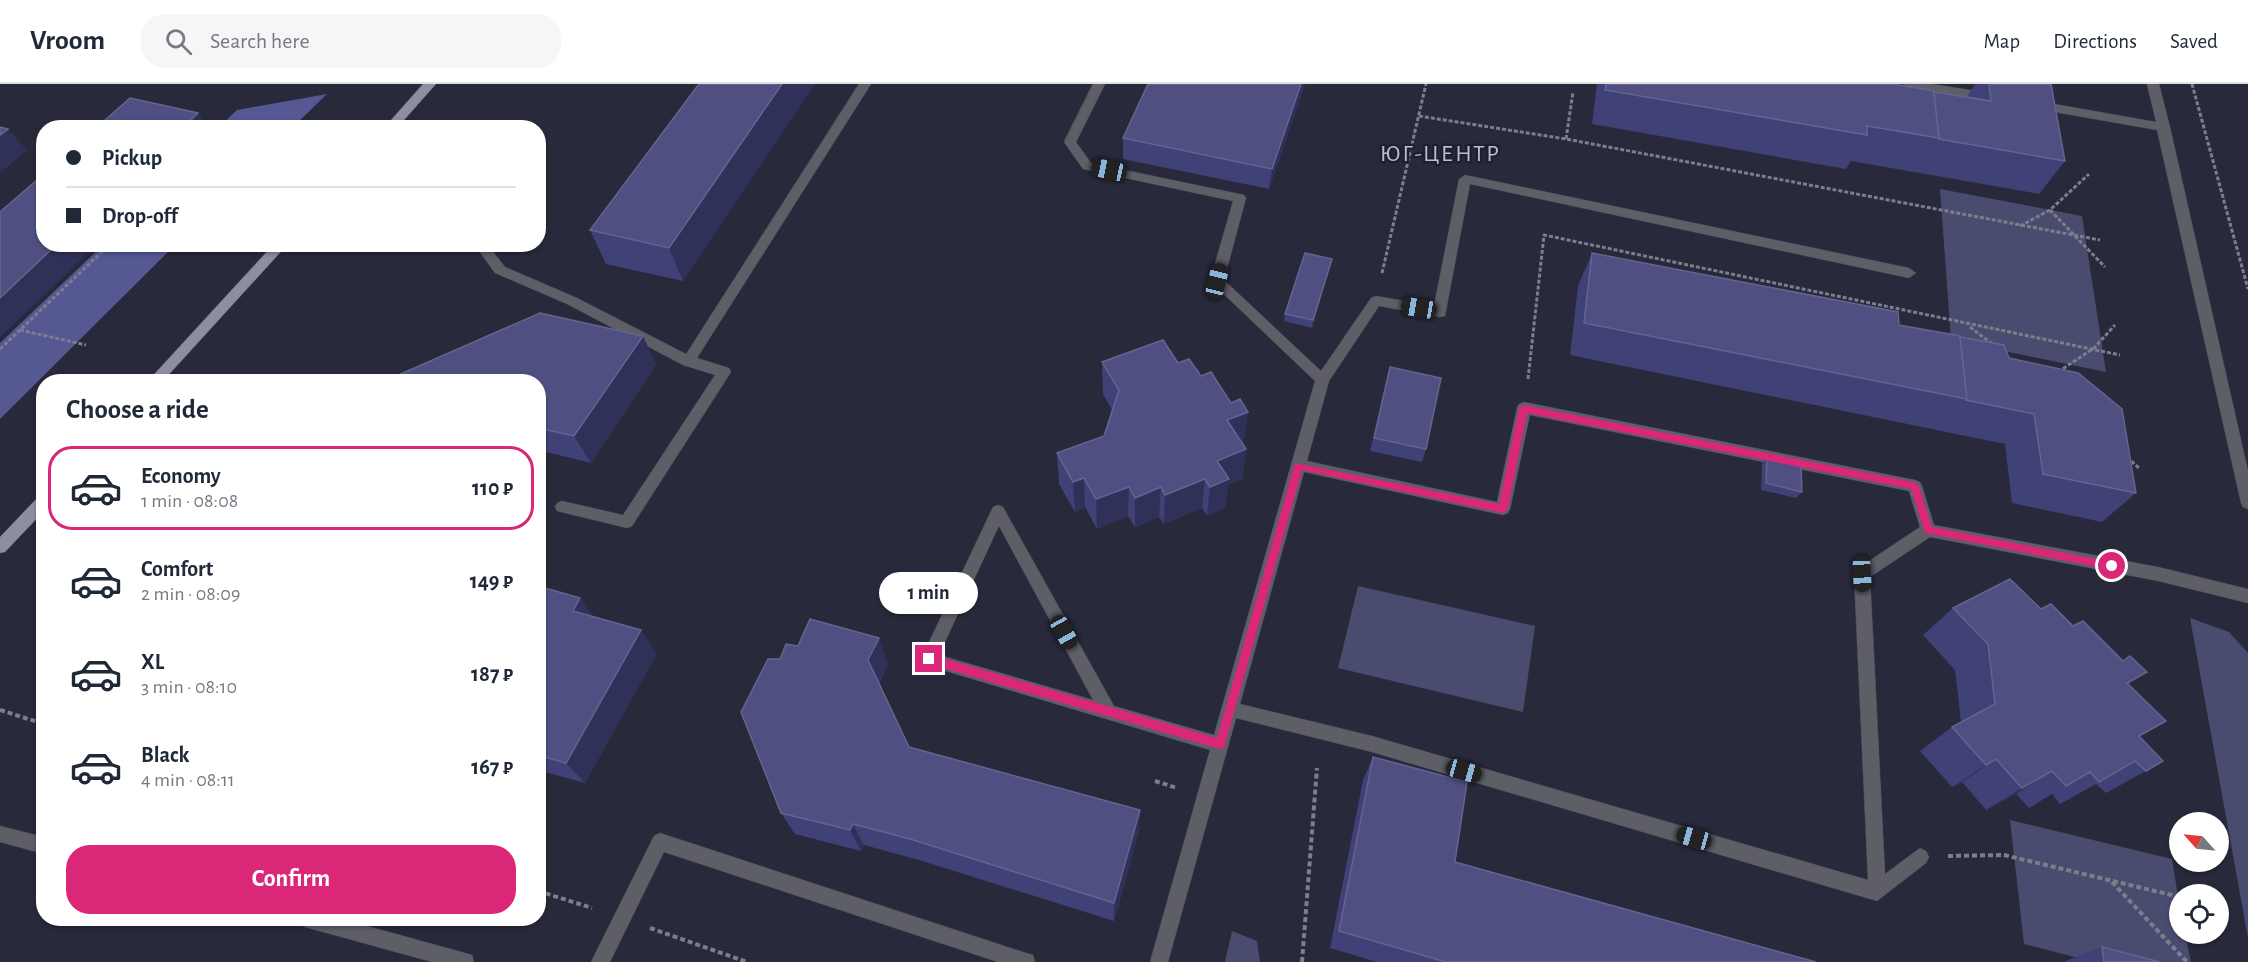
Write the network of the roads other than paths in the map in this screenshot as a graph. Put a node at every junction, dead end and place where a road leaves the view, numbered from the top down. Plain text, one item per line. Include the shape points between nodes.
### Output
1 (430, 84) edge
2 (865, 84) edge
3 (1099, 84) edge
4 (1909, 84) edge
5 (2153, 84) edge
6 (2002, 99) edge
7 (2024, 103) edge
8 (397, 120) edge
9 (2164, 127) junction
10 (275, 252) edge
11 (486, 252) edge
12 (1909, 273) dead end
13 (688, 361) junction
14 (161, 374) edge
15 (1322, 380) junction
16 (1298, 465) junction
17 (2248, 503) edge
18 (562, 507) dead end
19 (36, 509) edge
20 (1928, 530) junction
21 (0, 547) edge
22 (2248, 596) edge
23 (1230, 709) junction
24 (1108, 712) junction
25 (1220, 744) junction
26 (0, 834) edge
27 (36, 844) edge
28 (1920, 857) road end
29 (1877, 892) junction
30 (334, 926) edge
31 (465, 962) edge
32 (600, 962) edge
33 (1026, 962) edge
34 (1159, 962) edge

1 - 8 main road
2 - 13 street
3 - 15 street via 1070,142 1087,166 1240,198 1217,281
4 - 6 street
5 - 9 street
7 - 9 street
9 - 17 street
10 - 14 main road
11 - 13 street via 500,270 572,301
12 - 15 street via 1465,179 1440,312 1376,300
13 - 18 street via 724,372 627,522
15 - 16 street
16 - 20 street via 1503,509 1524,408 1914,486
16 - 23 street
19 - 21 main road
20 - 22 street via 2158,574
20 - 29 street via 1862,574
23 - 25 street
23 - 29 street via 1372,744
24 - 24 street via 929,659 998,511 1015,541
24 - 25 street
25 - 34 street
26 - 27 street
28 - 29 street
30 - 31 street
32 - 33 street via 660,842

